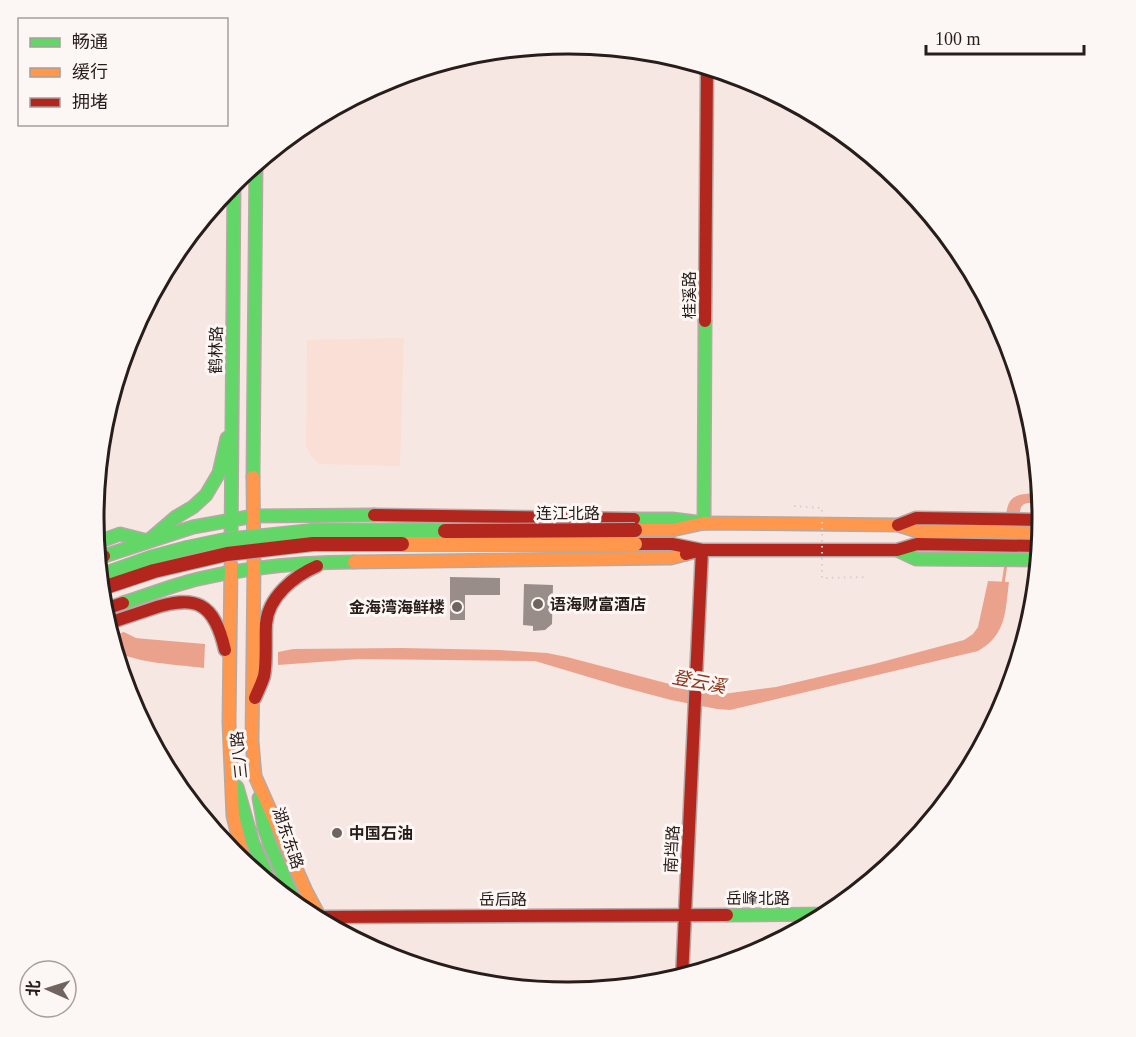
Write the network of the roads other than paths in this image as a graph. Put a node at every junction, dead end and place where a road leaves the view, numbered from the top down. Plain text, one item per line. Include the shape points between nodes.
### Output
1 (707, 76) edge
2 (256, 175) edge
3 (234, 196) edge
4 (232, 410) junction
5 (254, 516) junction
6 (232, 520) junction
7 (1032, 520) edge
8 (704, 523) junction
9 (898, 525) junction
10 (1032, 534) edge
11 (635, 537) junction
12 (971, 539) junction
13 (104, 540) edge
14 (148, 541) junction
15 (1032, 545) edge
16 (702, 549) junction
17 (897, 550) junction
18 (105, 555) edge
19 (1031, 560) edge
20 (329, 562) junction
21 (254, 568) junction
22 (231, 572) junction
23 (106, 573) edge
24 (108, 586) edge
25 (143, 596) junction
26 (202, 606) junction
27 (112, 607) edge
28 (115, 621) edge
29 (229, 675) junction
30 (252, 704) junction
31 (232, 769) junction
32 (255, 776) junction
33 (241, 848) edge
34 (265, 871) edge
35 (290, 890) edge
36 (315, 908) edge
37 (685, 914) junction
38 (811, 914) edge
39 (334, 920) edge
40 (682, 968) edge

1 - 8 main road, 桂溪路
2 - 5 main road, 三八路
3 - 4 main road, 鹤林路
4 - 6 main road, 鹤林路
4 - 14 main road via 222,462 213,484 201,500
5 - 6 main road
5 - 8 main road via 672,519
5 - 21 main road, 三八路
6 - 14 main road
6 - 22 main road, 鹤林路
7 - 9 main road via 916,518
8 - 9 main road, 连江北路
8 - 11 main road, 连江北路
9 - 12 main road, 连江北路
10 - 12 main road, 连江北路
11 - 16 main road, 连江北路
11 - 23 main road, 连江北路, bridge via 312,531 225,540
11 - 24 main road, 连江北路, bridge via 313,544 227,554
12 - 15 main road, 连江北路
12 - 17 main road, 连江北路
13 - 14 main road via 120,534
14 - 18 main road
16 - 17 main road, 连江北路
16 - 20 main road via 671,558
16 - 37 main road, 南垱路
17 - 19 main road via 916,560
20 - 21 main road
20 - 30 main road via 306,570 290,582 271,606 266,620 264,676
21 - 22 main road
21 - 30 main road, 三八路
22 - 25 main road
22 - 29 main road, 三八路
25 - 26 main road via 189,596
25 - 27 main road
26 - 28 main road via 177,601
26 - 29 main road via 219,628
29 - 31 main road, 三八路
30 - 32 main road, 三八路
31 - 33 main road, 三八路 via 233,816
31 - 34 main road, 湖东东路 via 253,843
32 - 35 main road, 湖东东路 via 264,827
32 - 36 main road, 三八路
37 - 38 main road, 岳峰北路
37 - 39 main road, 岳后路
37 - 40 main road, 南垱路

